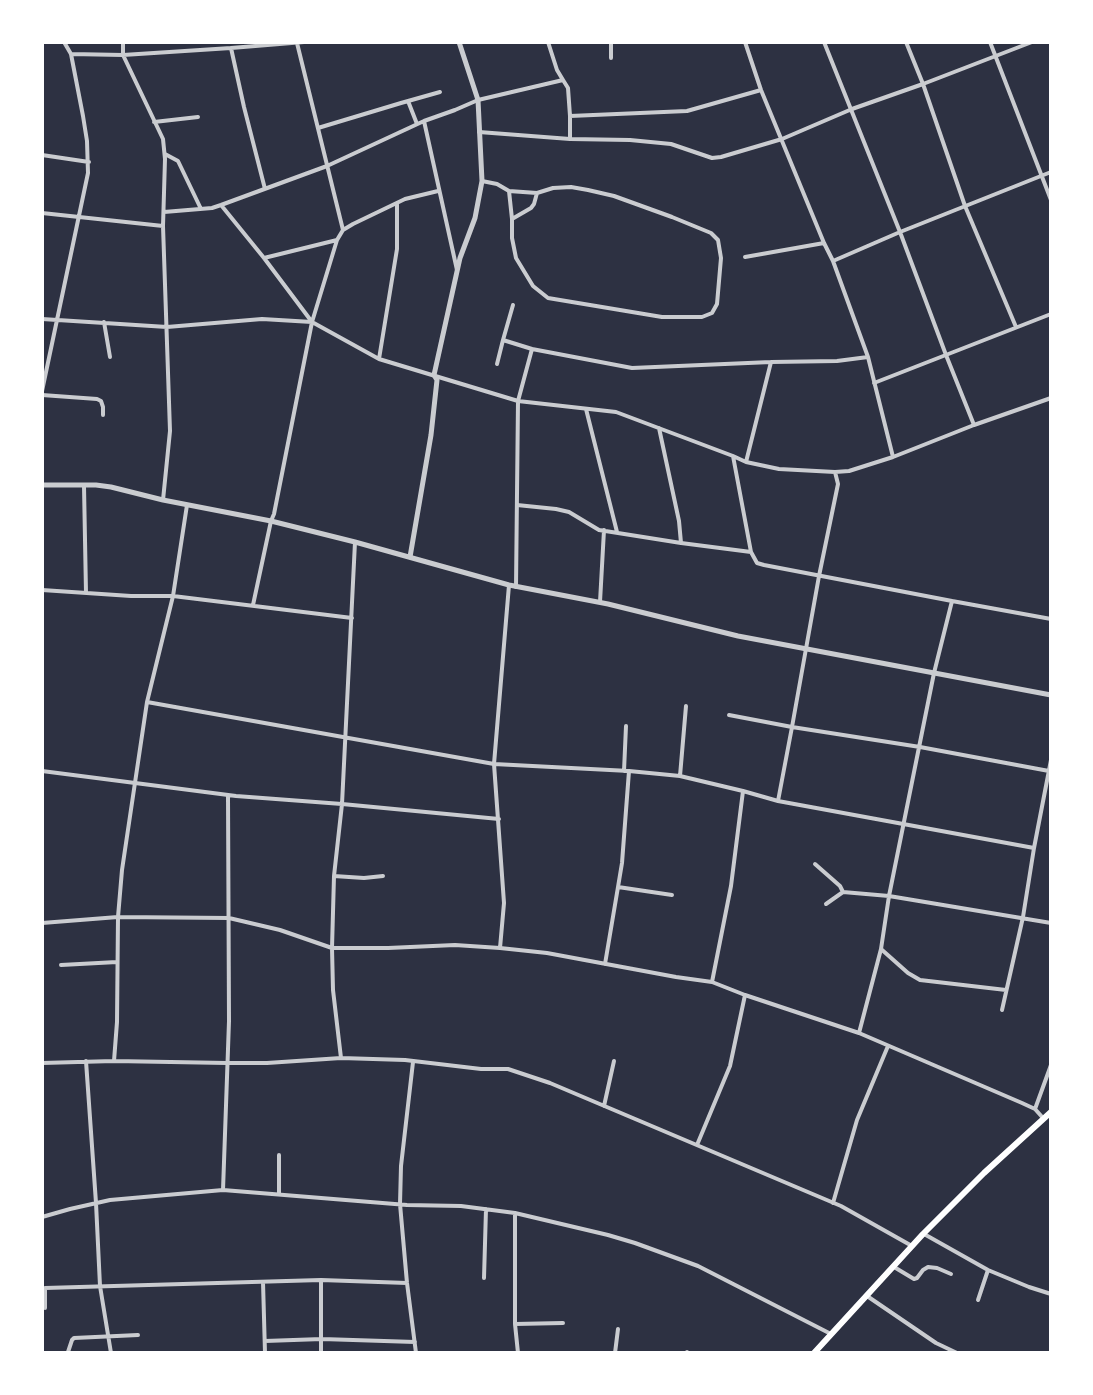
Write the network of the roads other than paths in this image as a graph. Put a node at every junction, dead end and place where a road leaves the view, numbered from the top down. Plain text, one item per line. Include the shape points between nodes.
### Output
1 (64, 42) edge
2 (123, 42) edge
3 (304, 42) edge
4 (459, 42) edge
5 (548, 42) edge
6 (610, 42) edge
7 (745, 42) edge
8 (824, 42) edge
9 (906, 42) edge
10 (990, 42) edge
11 (1032, 42) edge
12 (297, 43) edge
13 (231, 48) junction
14 (71, 54) junction
15 (123, 55) junction
16 (996, 56) junction
17 (611, 58) dead end
18 (563, 80) junction
19 (923, 84) junction
20 (761, 90) junction
21 (440, 93) dead end
22 (408, 100) junction
23 (478, 100) junction
24 (852, 110) junction
25 (570, 116) junction
26 (198, 117) dead end
27 (424, 121) junction
28 (154, 122) junction
29 (417, 124) junction
30 (318, 128) junction
31 (479, 132) junction
32 (570, 139) junction
33 (782, 139) junction
34 (164, 153) junction
35 (42, 154) edge
36 (88, 162) junction
37 (327, 166) junction
38 (1051, 172) edge
39 (1042, 176) junction
40 (482, 181) junction
41 (265, 189) junction
42 (438, 191) junction
43 (508, 191) junction
44 (537, 193) junction
45 (1051, 200) edge
46 (397, 203) junction
47 (221, 205) junction
48 (965, 206) junction
49 (201, 209) junction
50 (164, 212) junction
51 (42, 213) edge
52 (79, 218) junction
53 (512, 219) junction
54 (163, 226) junction
55 (343, 230) junction
56 (900, 232) junction
57 (337, 240) junction
58 (824, 243) junction
59 (745, 257) dead end
60 (264, 258) junction
61 (833, 261) junction
62 (457, 271) junction
63 (513, 305) dead end
64 (1051, 314) edge
65 (42, 319) edge
66 (56, 319) junction
67 (104, 322) junction
68 (312, 322) junction
69 (167, 327) junction
70 (1016, 327) junction
71 (503, 340) junction
72 (532, 349) junction
73 (946, 355) junction
74 (111, 357) dead end
75 (868, 357) junction
76 (379, 359) junction
77 (771, 362) junction
78 (496, 364) dead end
79 (434, 375) junction
80 (874, 383) junction
81 (42, 393) edge
82 (1051, 398) edge
83 (518, 401) junction
84 (586, 410) junction
85 (103, 415) dead end
86 (974, 424) junction
87 (659, 428) junction
88 (733, 456) junction
89 (893, 457) junction
90 (746, 462) junction
91 (835, 472) junction
92 (42, 485) edge
93 (84, 486) junction
94 (164, 500) junction
95 (187, 504) junction
96 (517, 505) junction
97 (271, 521) junction
98 (604, 530) junction
99 (617, 532) junction
100 (355, 542) junction
101 (681, 543) junction
102 (751, 552) junction
103 (410, 557) junction
104 (819, 576) junction
105 (509, 585) junction
106 (516, 586) junction
107 (42, 590) edge
108 (86, 593) junction
109 (172, 596) junction
110 (952, 601) junction
111 (600, 602) junction
112 (253, 605) junction
113 (352, 618) junction
114 (1051, 619) edge
115 (806, 649) junction
116 (934, 673) junction
117 (1051, 695) edge
118 (147, 702) junction
119 (686, 706) dead end
120 (729, 715) dead end
121 (626, 726) dead end
122 (792, 727) junction
123 (345, 737) junction
124 (920, 747) junction
125 (1051, 760) edge
126 (494, 764) junction
127 (42, 771) edge
128 (627, 771) junction
129 (1049, 771) junction
130 (680, 776) junction
131 (134, 783) junction
132 (743, 791) junction
133 (228, 795) junction
134 (778, 801) junction
135 (342, 804) junction
136 (499, 819) junction
137 (904, 824) junction
138 (1034, 848) junction
139 (815, 864) dead end
140 (334, 876) junction
141 (383, 876) dead end
142 (618, 888) junction
143 (843, 892) junction
144 (672, 895) dead end
145 (890, 896) junction
146 (826, 904) dead end
147 (118, 917) junction
148 (1023, 917) junction
149 (228, 918) junction
150 (42, 923) edge
151 (1051, 923) edge
152 (332, 948) junction
153 (501, 948) junction
154 (881, 949) junction
155 (117, 962) junction
156 (605, 964) junction
157 (61, 965) dead end
158 (712, 982) junction
159 (1006, 990) junction
160 (745, 995) junction
161 (1002, 1010) dead end
162 (859, 1034) junction
163 (888, 1046) junction
164 (341, 1058) junction
165 (614, 1060) dead end
166 (86, 1061) junction
167 (114, 1061) junction
168 (413, 1062) junction
169 (42, 1063) edge
170 (227, 1064) junction
171 (1051, 1065) edge
172 (604, 1106) junction
173 (1035, 1110) junction
174 (1051, 1112) edge
175 (1043, 1118) junction
176 (697, 1145) junction
177 (279, 1155) dead end
178 (224, 1190) junction
179 (279, 1194) junction
180 (96, 1203) junction
181 (833, 1203) junction
182 (400, 1204) junction
183 (486, 1209) junction
184 (515, 1213) junction
185 (42, 1217) edge
186 (923, 1234) junction
187 (912, 1246) junction
188 (893, 1267) junction
189 (988, 1270) junction
190 (951, 1274) dead end
191 (484, 1278) dead end
192 (321, 1280) junction
193 (263, 1282) junction
194 (407, 1283) junction
195 (100, 1286) junction
196 (1051, 1294) edge
197 (867, 1296) junction
198 (978, 1300) dead end
199 (45, 1308) dead end
200 (563, 1323) dead end
201 (515, 1324) junction
202 (618, 1329) dead end
203 (831, 1334) junction
204 (138, 1335) dead end
205 (108, 1337) junction
206 (322, 1339) junction
207 (265, 1341) junction
208 (415, 1342) junction
209 (68, 1352) edge
210 (111, 1353) edge
211 (265, 1353) edge
212 (321, 1353) edge
213 (416, 1353) edge
214 (518, 1353) edge
215 (615, 1353) edge
216 (814, 1353) edge
217 (957, 1353) edge

1 - 14 street
2 - 15 street
3 - 12 street
4 - 23 street
5 - 18 street
6 - 17 street
7 - 20 street
8 - 24 street
9 - 19 street
10 - 16 street
11 - 16 street
12 - 13 street
12 - 30 street
13 - 15 street
13 - 41 street
14 - 15 street
14 - 36 street
15 - 28 street
16 - 19 street
16 - 39 street
18 - 23 street
18 - 25 street via 568,88
19 - 24 street
19 - 48 street
20 - 25 street via 687,111
20 - 33 street
21 - 22 street
22 - 29 street
22 - 30 street
23 - 27 street
23 - 31 street
24 - 33 street
24 - 56 street
25 - 32 street
26 - 28 street
27 - 29 street
27 - 42 street
28 - 34 street
29 - 37 street
30 - 37 street
31 - 32 street
31 - 40 street
32 - 33 street via 671,144 712,158
33 - 58 street
34 - 49 street via 178,161
34 - 50 street
35 - 36 street
36 - 52 street
37 - 41 street
37 - 55 street
38 - 39 street
39 - 45 street
39 - 48 street
40 - 43 street
40 - 62 street via 476,218
41 - 47 street
42 - 46 street
42 - 62 street
43 - 44 street
43 - 53 street
44 - 53 street via 531,208
44 - 53 street via 553,188 588,190 663,213 711,233 718,240 721,258 717,303 712,313 702,317 662,317 548,298 533,286 516,258
46 - 55 street
46 - 76 street via 397,249
47 - 49 street
47 - 60 street
48 - 56 street
48 - 70 street
49 - 50 street
50 - 54 street
51 - 52 street
52 - 54 street
52 - 66 street
54 - 69 street
55 - 57 street
56 - 61 street
56 - 73 street
57 - 60 street
57 - 68 street
58 - 59 street
58 - 61 street
60 - 68 street
61 - 75 street
62 - 79 street
63 - 71 street
64 - 70 street
65 - 66 street
66 - 67 street
66 - 81 street
67 - 69 street
67 - 74 street
68 - 69 street via 262,319
68 - 76 street
68 - 97 street
69 - 94 street via 170,431
70 - 73 street
71 - 72 street
71 - 78 street
72 - 77 street via 632,368
72 - 83 street
73 - 80 street
73 - 86 street
75 - 77 street
75 - 80 street
76 - 79 street
77 - 90 street
79 - 83 street
79 - 103 street via 437,380 431,435
80 - 89 street
81 - 85 street via 97,399 101,401
82 - 86 street
83 - 84 street
83 - 96 street
84 - 87 street via 615,412
84 - 99 street
86 - 89 street
87 - 88 street
87 - 101 street
88 - 90 street
88 - 102 street
89 - 91 street
90 - 91 street via 779,469
91 - 104 street via 838,484
92 - 93 street
93 - 94 street via 111,487
93 - 108 street
94 - 95 street
95 - 97 street
95 - 109 street
96 - 98 street via 562,510
96 - 106 street
97 - 100 street
97 - 112 street
98 - 99 street
98 - 111 street
99 - 101 street
100 - 103 street
100 - 113 street
101 - 102 street
102 - 104 street via 757,563
103 - 105 street
104 - 110 street
104 - 115 street
105 - 106 street
105 - 126 street
106 - 111 street
107 - 108 street
108 - 109 street
109 - 112 street
109 - 118 street
110 - 114 street
110 - 116 street
111 - 115 street
112 - 113 street
113 - 123 street
115 - 116 street
115 - 122 street
116 - 117 street
116 - 124 street
118 - 123 street
118 - 131 street
119 - 130 street
120 - 122 street
121 - 128 street
122 - 124 street
122 - 134 street
123 - 126 street
123 - 135 street
124 - 129 street
124 - 137 street
125 - 129 street
126 - 128 street
126 - 136 street
127 - 131 street
128 - 130 street
128 - 142 street
129 - 138 street
130 - 132 street
131 - 133 street
131 - 147 street
132 - 134 street
132 - 158 street via 731,886
133 - 135 street
133 - 149 street
134 - 137 street
135 - 136 street
135 - 140 street
136 - 153 street via 504,903
137 - 138 street
137 - 145 street
138 - 148 street
139 - 143 street
140 - 141 street
140 - 152 street
142 - 144 street
142 - 156 street
143 - 145 street
143 - 146 street
145 - 148 street
145 - 154 street
147 - 149 street
147 - 150 street
147 - 155 street
148 - 151 street
148 - 159 street
149 - 152 street
149 - 170 street
152 - 153 street
152 - 164 street
153 - 156 street
154 - 159 street via 920,980
154 - 162 street
155 - 157 street
155 - 167 street
156 - 158 street
158 - 160 street
159 - 161 street
160 - 162 street
160 - 176 street via 730,1066
162 - 163 street
163 - 173 street
163 - 181 street via 857,1120
164 - 168 street
164 - 170 street
165 - 172 street
166 - 167 street
166 - 169 street
166 - 180 street
167 - 170 street
168 - 172 street via 508,1069
168 - 182 street
170 - 178 street
171 - 173 street
172 - 176 street
173 - 175 street
174 - 175 main road
175 - 186 main road
176 - 181 street
177 - 179 street
178 - 179 street
178 - 180 street
179 - 182 street
180 - 185 street
180 - 195 street
181 - 187 street
182 - 183 street
182 - 194 street
183 - 184 street
183 - 191 street
184 - 201 street
184 - 203 street via 635,1243 698,1266
186 - 187 main road
186 - 189 street
187 - 188 main road
188 - 190 street via 914,1279 928,1267
188 - 197 main road
189 - 196 street
189 - 198 street
192 - 193 street
192 - 194 street
192 - 206 street
193 - 195 street
193 - 207 street
194 - 208 street
195 - 199 street via 45,1288
195 - 205 street
197 - 203 main road
197 - 217 street
200 - 201 street
201 - 214 street
202 - 215 street
203 - 216 main road
204 - 205 street
205 - 209 street via 74,1338
205 - 210 street
206 - 207 street
206 - 208 street
206 - 212 street
207 - 211 street
208 - 213 street

